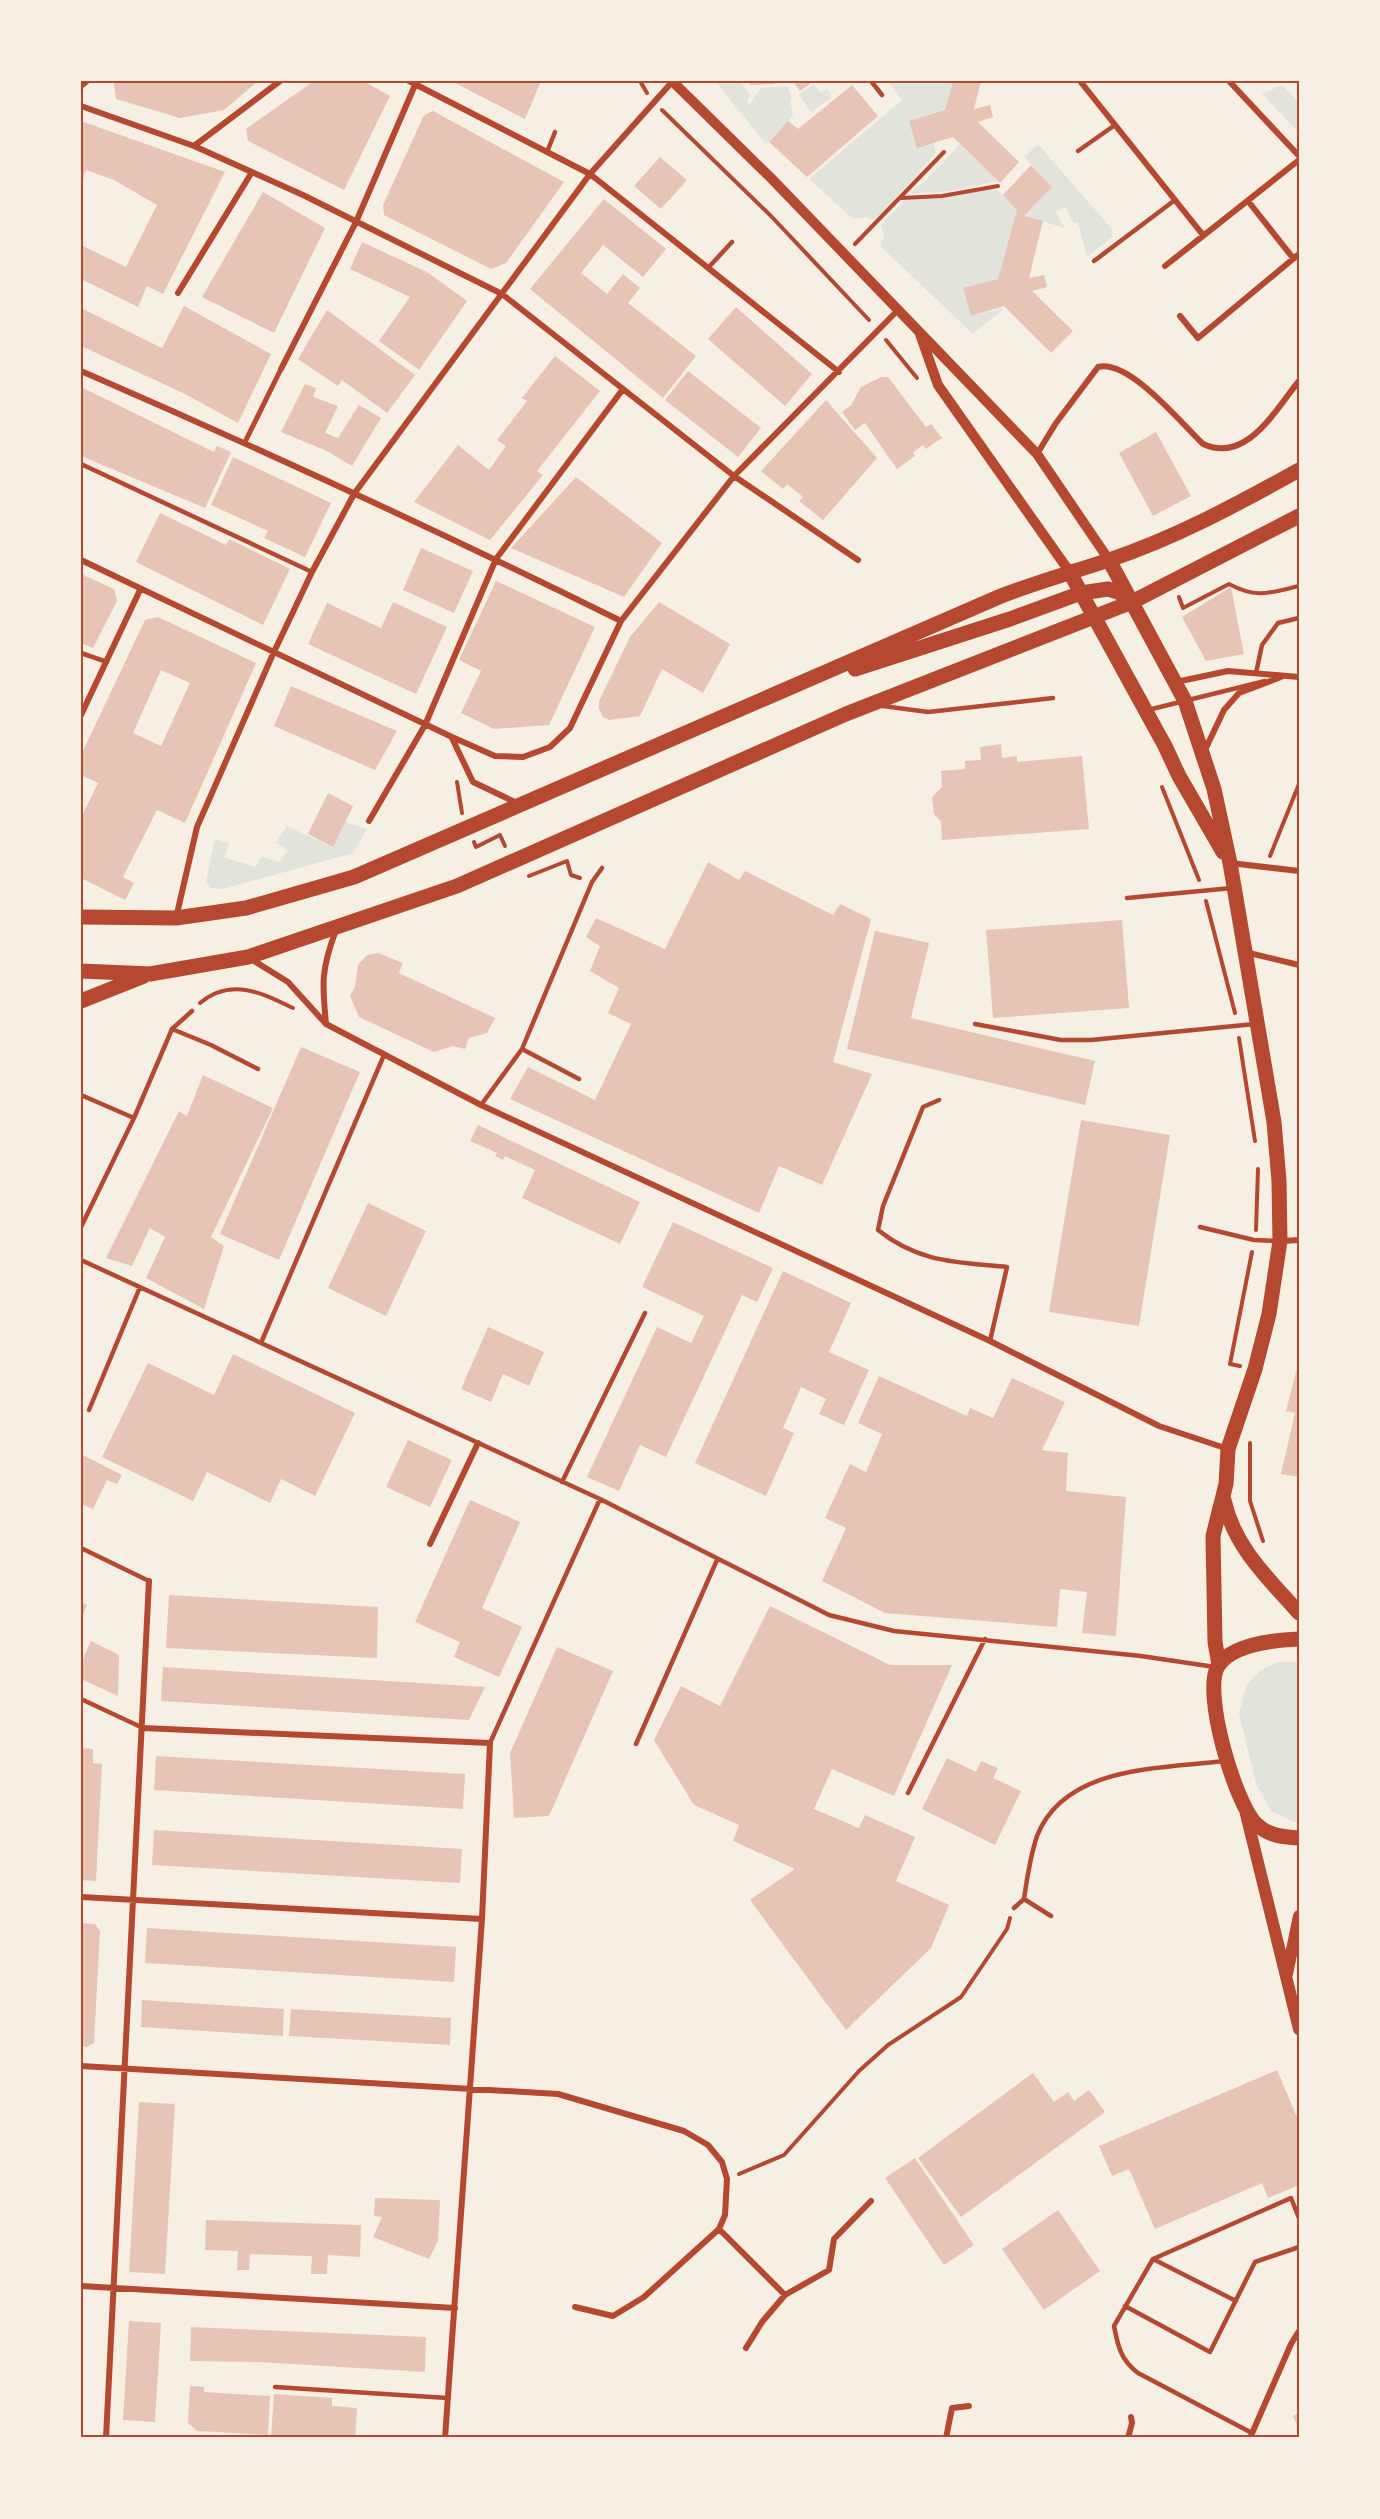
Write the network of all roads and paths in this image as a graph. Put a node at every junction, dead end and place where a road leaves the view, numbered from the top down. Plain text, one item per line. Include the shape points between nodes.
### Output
1 (87, 81) edge
2 (280, 81) edge
3 (640, 81) edge
4 (672, 81) edge
5 (871, 81) edge
6 (1080, 81) edge
7 (1229, 81) edge
8 (412, 83) edge
9 (81, 86) edge
10 (882, 95) dead end
11 (652, 101) junction
12 (81, 106) edge
13 (1115, 125) junction
14 (555, 132) dead end
15 (194, 146) junction
16 (1078, 151) dead end
17 (547, 152) junction
18 (944, 152) dead end
19 (1299, 158) edge
20 (252, 172) junction
21 (590, 174) junction
22 (998, 186) dead end
23 (901, 198) junction
24 (1175, 200) junction
25 (1248, 201) junction
26 (356, 222) junction
27 (1203, 235) junction
28 (732, 242) dead end
29 (844, 254) junction
30 (1296, 256) edge
31 (1094, 261) dead end
32 (1165, 266) dead end
33 (708, 268) junction
34 (178, 293) dead end
35 (502, 294) junction
36 (898, 310) junction
37 (1180, 316) dead end
38 (878, 331) junction
39 (919, 331) junction
40 (281, 369) joint
41 (81, 371) edge
42 (839, 372) junction
43 (1299, 381) edge
44 (921, 382) dead end
45 (623, 389) junction
46 (245, 442) junction
47 (1037, 454) junction
48 (81, 464) edge
49 (1299, 470) edge
50 (734, 476) junction
51 (354, 494) junction
52 (1299, 516) edge
53 (496, 559) junction
54 (81, 560) edge
55 (858, 560) dead end
56 (1109, 560) junction
57 (1069, 571) junction
58 (312, 572) junction
59 (1172, 581) junction
60 (1299, 586) edge
61 (140, 590) junction
62 (1080, 593) junction
63 (1132, 602) junction
64 (1094, 618) junction
65 (1299, 618) edge
66 (621, 621) junction
67 (81, 653) edge
68 (273, 654) junction
69 (107, 662) junction
70 (1256, 673) junction
71 (1285, 675) junction
72 (1299, 676) edge
73 (1175, 682) junction
74 (780, 692) junction
75 (1053, 699) dead end
76 (1185, 701) junction
77 (872, 704) junction
78 (1146, 711) junction
79 (81, 715) edge
80 (425, 724) junction
81 (452, 737) junction
82 (1203, 755) junction
83 (1299, 784) edge
84 (1161, 785) dead end
85 (521, 805) junction
86 (369, 821) dead end
87 (1230, 863) junction
88 (1265, 867) junction
89 (602, 868) dead end
90 (1299, 871) edge
91 (1234, 888) junction
92 (1203, 891) junction
93 (1127, 898) dead end
94 (81, 917) edge
95 (176, 918) junction
96 (337, 927) junction
97 (1245, 951) junction
98 (248, 957) junction
99 (1299, 965) edge
100 (81, 971) edge
101 (150, 974) junction
102 (81, 1001) edge
103 (294, 1009) dead end
104 (192, 1011) joint
105 (326, 1024) junction
106 (975, 1024) dead end
107 (1258, 1024) junction
108 (1237, 1027) junction
109 (172, 1029) junction
110 (522, 1048) junction
111 (384, 1055) junction
112 (258, 1069) dead end
113 (579, 1079) dead end
114 (81, 1095) edge
115 (939, 1100) dead end
116 (481, 1105) junction
117 (134, 1118) junction
118 (1256, 1144) dead end
119 (1258, 1166) dead end
120 (81, 1227) edge
121 (1200, 1227) dead end
122 (1254, 1240) junction
123 (1299, 1240) edge
124 (1280, 1241) junction
125 (81, 1260) edge
126 (140, 1287) junction
127 (645, 1313) dead end
128 (990, 1341) junction
129 (261, 1343) junction
130 (1255, 1369) junction
131 (89, 1410) dead end
132 (1250, 1442) dead end
133 (478, 1443) junction
134 (1227, 1449) junction
135 (562, 1482) junction
136 (1223, 1494) junction
137 (600, 1499) junction
138 (430, 1544) dead end
139 (1265, 1546) dead end
140 (81, 1548) edge
141 (717, 1560) junction
142 (149, 1581) joint
143 (1299, 1613) edge
144 (985, 1639) junction
145 (1299, 1639) edge
146 (1218, 1666) junction
147 (81, 1699) edge
148 (143, 1728) junction
149 (490, 1743) junction
150 (636, 1744) dead end
151 (1227, 1761) junction
152 (908, 1793) dead end
153 (1241, 1799) junction
154 (1299, 1838) edge
155 (81, 1897) edge
156 (134, 1899) junction
157 (1024, 1899) junction
158 (1014, 1908) joint
159 (1051, 1916) dead end
160 (1299, 1916) edge
161 (482, 1919) junction
162 (1286, 1979) junction
163 (1299, 2029) edge
164 (81, 2066) edge
165 (124, 2068) junction
166 (471, 2089) junction
167 (727, 2179) junction
168 (871, 2201) dead end
169 (1299, 2218) edge
170 (719, 2229) junction
171 (1299, 2247) edge
172 (1153, 2259) junction
173 (81, 2286) edge
174 (114, 2287) junction
175 (785, 2295) junction
176 (1236, 2301) junction
177 (1125, 2306) junction
178 (575, 2307) dead end
179 (455, 2308) junction
180 (1299, 2331) edge
181 (746, 2348) dead end
182 (275, 2387) dead end
183 (447, 2398) junction
184 (969, 2406) dead end
185 (1131, 2417) dead end
186 (1251, 2436) edge
187 (106, 2438) edge
188 (445, 2438) edge
189 (946, 2438) edge
190 (1128, 2438) edge

1 - 9 street
2 - 15 street
3 - 11 path
4 - 11 street
4 - 29 street
5 - 10 lane
6 - 13 street
7 - 19 street
8 - 17 street
8 - 26 street
11 - 21 street
11 - 38 path via 771,216
12 - 15 street
13 - 16 lane
13 - 24 street
14 - 17 lane
15 - 20 street
17 - 21 street
18 - 23 path
19 - 25 street
20 - 26 street
20 - 34 street
21 - 33 street
21 - 35 street
22 - 23 path via 942,196
23 - 29 path
24 - 27 street
24 - 31 lane
25 - 27 street
25 - 30 street
26 - 35 street
26 - 40 street
27 - 32 street
28 - 33 lane
29 - 36 street
30 - 37 street via 1198,338
33 - 42 street
35 - 45 street
35 - 51 street
36 - 38 street
36 - 39 street
38 - 42 street
38 - 44 path
39 - 47 street
39 - 57 street via 938,384
40 - 46 street
41 - 46 street
42 - 50 street
43 - 47 street via 1260,430 1245,442 1225,449 1203,444 1136,380 1119,368 1103,366 1092,372
45 - 50 street
45 - 53 street
46 - 51 street
47 - 56 street
48 - 58 lane
49 - 56 main road via 1191,526
50 - 55 street
50 - 66 street
51 - 53 street
51 - 58 street
52 - 59 main road
53 - 66 street
53 - 80 street
54 - 61 street
56 - 57 main road
56 - 63 main road
57 - 62 main road
57 - 74 main road via 1001,596
58 - 68 street
59 - 60 path via 1183,608 1229,584 1261,596
59 - 63 main road
61 - 68 street
61 - 69 street
62 - 63 main road via 1108,589
62 - 64 main road
62 - 74 main road via 1000,623
63 - 64 main road
63 - 73 main road
64 - 77 main road
64 - 78 main road
65 - 70 lane via 1278,623 1262,645
66 - 81 street via 570,728 550,747 523,757 495,756
67 - 69 lane
68 - 80 street
68 - 95 street via 197,827
69 - 79 street
70 - 71 street
70 - 73 street via 1228,671
71 - 72 street
71 - 76 lane
71 - 82 street via 1239,693 1224,710
73 - 76 main road
74 - 85 main road
75 - 77 lane via 928,712
76 - 78 lane
76 - 82 main road
77 - 96 main road via 457,886
78 - 87 main road
80 - 81 street
80 - 86 street
81 - 85 street via 472,782
82 - 87 main road
83 - 88 path
84 - 92 path
85 - 95 main road via 354,877 246,908
87 - 88 street
87 - 91 main road
88 - 90 street
89 - 110 lane via 592,882
91 - 92 lane
91 - 97 main road
92 - 93 lane
92 - 108 path
94 - 95 main road
96 - 98 main road
96 - 105 street via 321,981
97 - 99 street
97 - 107 main road
98 - 101 main road
98 - 105 street via 288,982
100 - 101 main road
101 - 102 main road
103 - 104 path via 260,992 242,990 216,993
104 - 109 lane
105 - 111 street
106 - 108 lane via 1071,1040
107 - 108 lane
107 - 124 main road via 1280,1181
108 - 118 path
109 - 112 lane
109 - 117 lane
110 - 113 lane
110 - 116 lane
111 - 116 street
111 - 129 lane
114 - 117 lane
115 - 128 lane via 923,1107 883,1206 878,1230 897,1245 936,1261 1007,1267
116 - 128 street
117 - 120 lane
119 - 122 path
121 - 122 lane
122 - 124 lane
122 - 130 path via 1230,1364
123 - 124 street
124 - 130 main road via 1269,1314
125 - 126 lane
126 - 129 lane
126 - 131 lane
127 - 135 lane
128 - 134 street via 1159,1426
129 - 133 lane
130 - 134 main road
132 - 139 path via 1250,1501
133 - 135 lane
133 - 138 street
134 - 136 main road
135 - 137 lane
136 - 143 main road via 1229,1522 1242,1548
136 - 146 main road via 1213,1536
137 - 141 lane
137 - 149 lane
140 - 142 lane
141 - 144 lane via 829,1615 894,1631
141 - 150 lane
142 - 148 street
144 - 146 lane
144 - 152 lane
145 - 146 main road via 1270,1640 1244,1649
146 - 151 main road via 1214,1693
147 - 148 lane
148 - 149 street
148 - 156 street
149 - 161 street
151 - 153 main road
151 - 157 lane via 1137,1771 1077,1790 1054,1810 1038,1834
153 - 154 main road via 1256,1823 1274,1836
153 - 162 main road
155 - 156 street
156 - 161 street
156 - 165 street
157 - 158 lane
157 - 159 lane
158 - 167 path via 1008,1929 961,1997 888,2045 859,2071 784,2155
160 - 162 main road
161 - 166 street
162 - 163 main road
164 - 165 street
165 - 166 street
165 - 174 street
166 - 167 street via 558,2094 684,2131 708,2145 722,2162
166 - 179 street
167 - 170 street via 725,2215
168 - 175 street via 834,2239 829,2270
169 - 172 lane via 1291,2198
170 - 175 street
170 - 178 street via 644,2297 613,2316
171 - 176 lane via 1256,2262
172 - 176 lane
172 - 177 lane
173 - 174 street
174 - 179 street
174 - 187 street
175 - 181 street
176 - 177 lane via 1210,2352
177 - 186 lane via 1114,2326 1125,2363
179 - 183 street
180 - 186 street
182 - 183 lane
183 - 188 street
184 - 189 street via 952,2408
185 - 190 street

